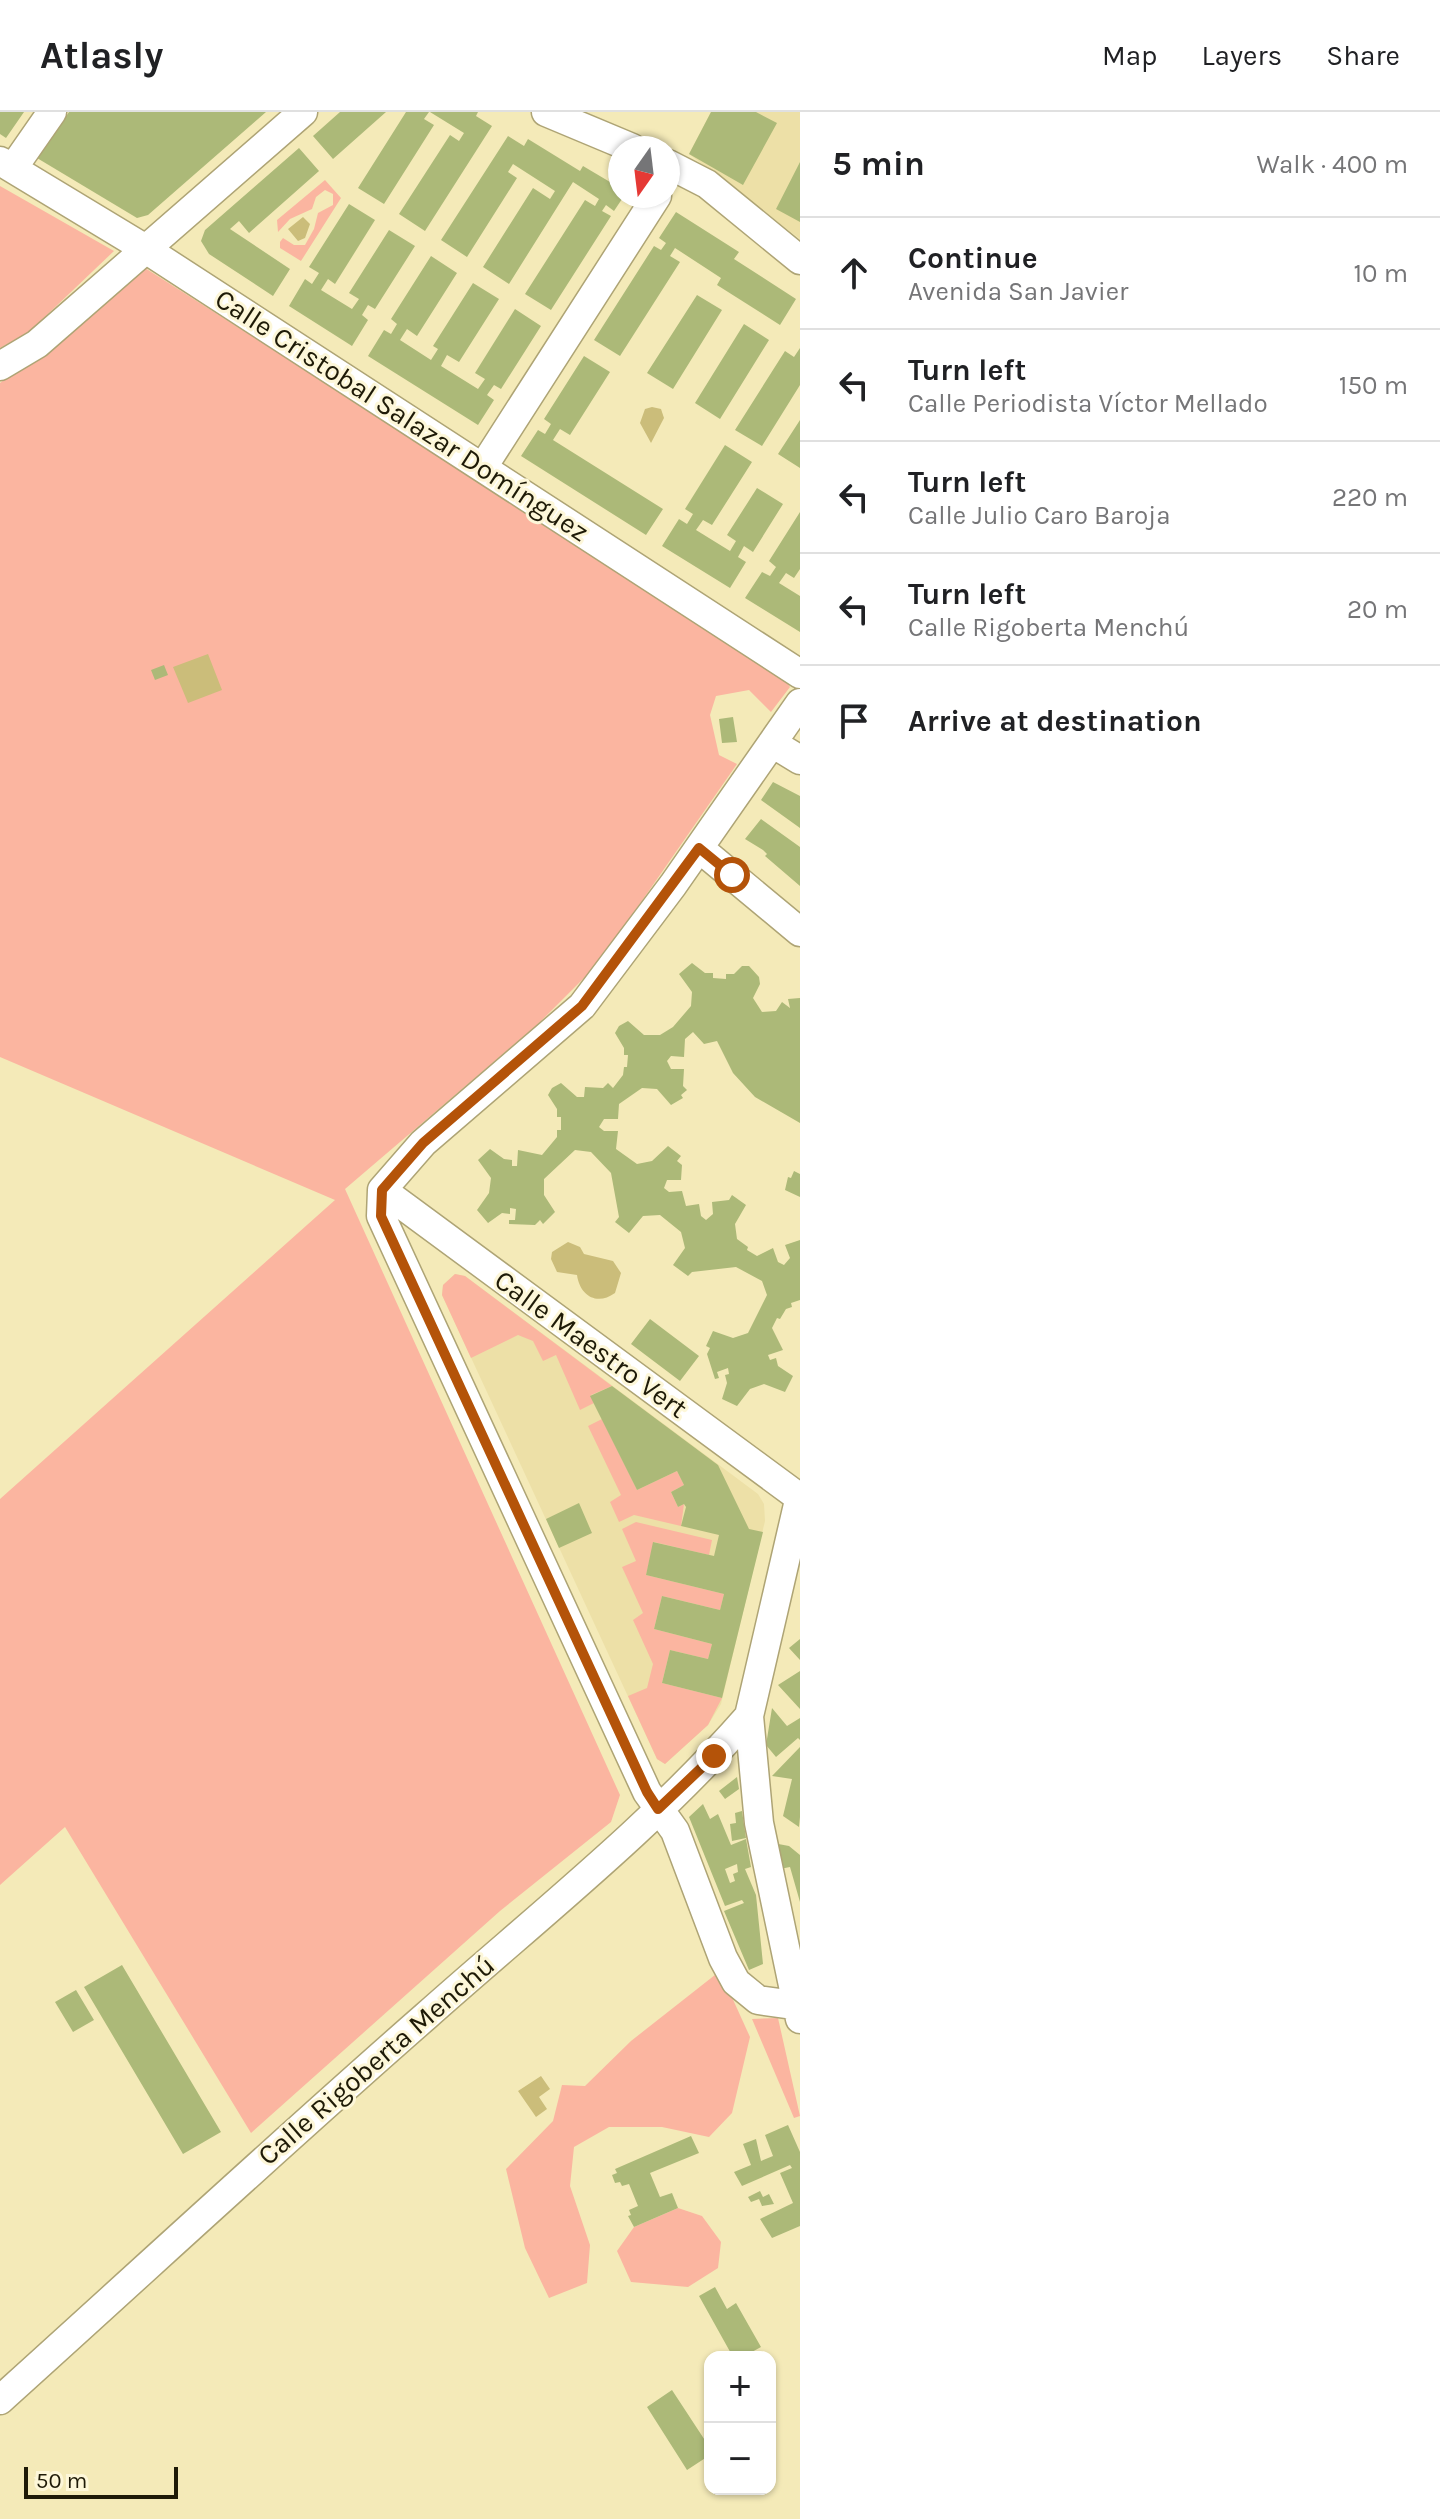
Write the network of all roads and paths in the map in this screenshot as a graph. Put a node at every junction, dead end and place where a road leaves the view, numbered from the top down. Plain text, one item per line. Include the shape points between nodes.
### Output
1 (52, 112) edge
2 (303, 112) edge
3 (546, 112) edge
4 (608, 138) edge
5 (6, 164) edge
6 (680, 174) edge
7 (649, 208) edge
8 (144, 248) junction
9 (800, 260) edge
10 (0, 366) edge
11 (483, 467) junction
12 (800, 674) edge
13 (800, 703) edge
14 (772, 743) junction
15 (800, 760) edge
16 (699, 848) junction
17 (800, 932) edge
18 (382, 1190) junction
19 (800, 1497) edge
20 (749, 1716) junction
21 (658, 1809) junction
22 (799, 2011) edge
23 (0, 2400) edge

1 - 5 street
2 - 8 street
3 - 4 street
5 - 8 street, Calle Cristobal Salazar Domínguez
6 - 9 street via 707,184
7 - 11 street
8 - 10 street via 37,344
8 - 11 street, Calle Cristobal Salazar Domínguez
11 - 12 street, Calle Cristobal Salazar Domínguez
13 - 14 street
14 - 15 street
14 - 16 street
16 - 17 street
16 - 18 street via 582,1006 423,1143
18 - 19 street, Calle Maestro Vert
18 - 21 street via 381,1216
19 - 20 street
20 - 21 street, Calle Rigoberta Menchú
20 - 22 street via 759,1823
21 - 22 street via 675,1831 736,1982 758,2000
21 - 23 street, Calle Rigoberta Menchú

